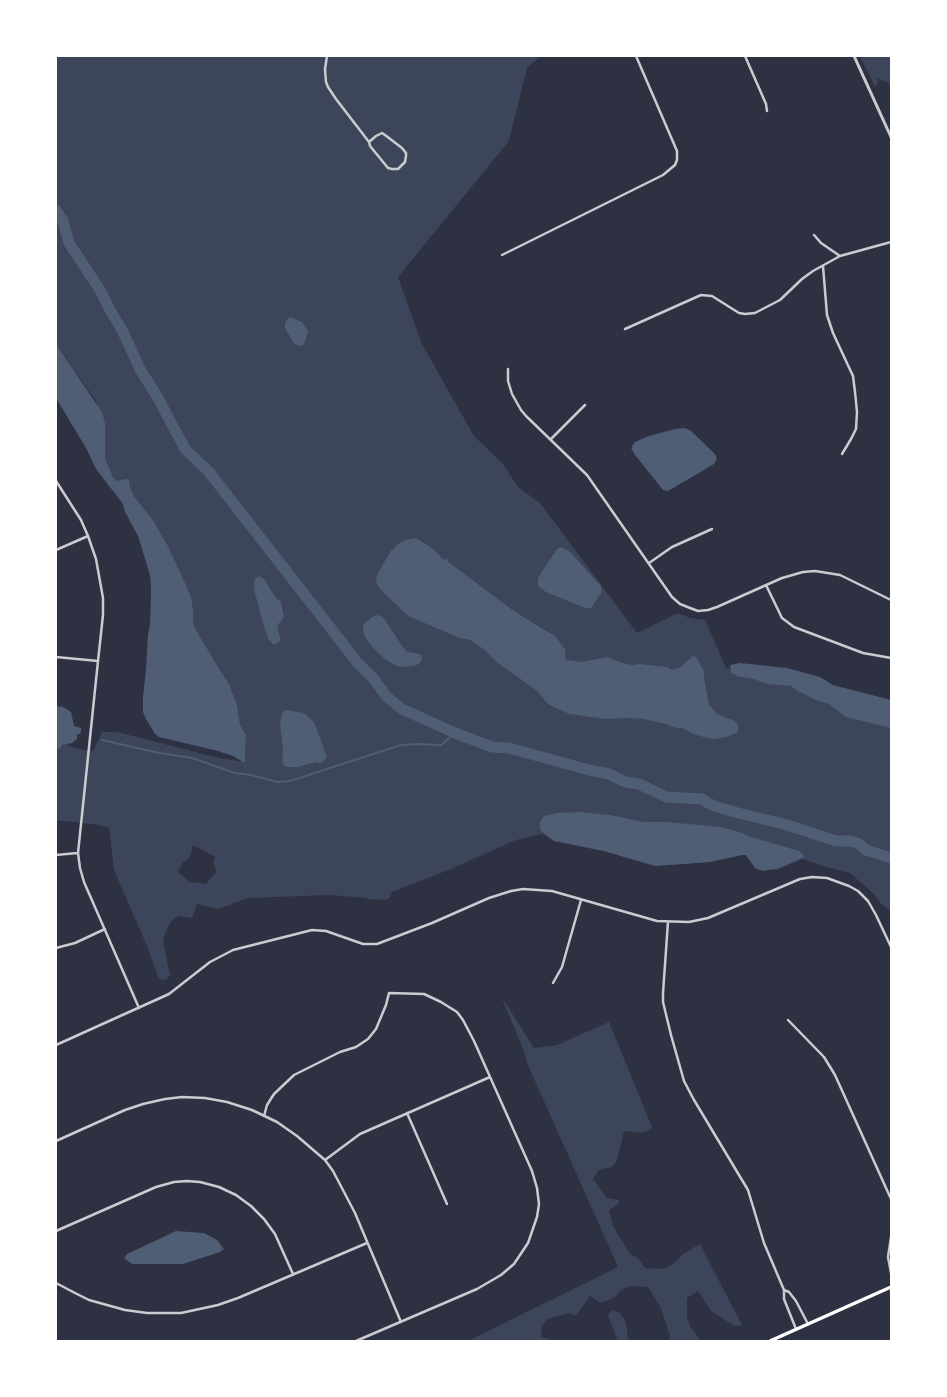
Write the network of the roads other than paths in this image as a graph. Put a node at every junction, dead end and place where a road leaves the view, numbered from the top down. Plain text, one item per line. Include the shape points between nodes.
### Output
1 (327, 56) edge
2 (636, 56) edge
3 (745, 56) edge
4 (854, 56) edge
5 (767, 111) dead end
6 (890, 130) edge
7 (891, 137) edge
8 (369, 142) junction
9 (814, 235) dead end
10 (891, 242) edge
11 (502, 255) dead end
12 (840, 256) junction
13 (822, 266) junction
14 (625, 329) dead end
15 (508, 369) dead end
16 (585, 405) dead end
17 (551, 439) junction
18 (842, 454) dead end
19 (56, 481) edge
20 (712, 529) dead end
21 (88, 536) junction
22 (56, 550) edge
23 (649, 563) junction
24 (766, 585) junction
25 (891, 600) edge
26 (56, 657) edge
27 (891, 658) edge
28 (98, 661) junction
29 (78, 853) junction
30 (56, 855) edge
31 (581, 900) junction
32 (668, 922) junction
33 (105, 929) junction
34 (891, 947) edge
35 (56, 948) edge
36 (553, 983) dead end
37 (139, 1008) junction
38 (788, 1020) dead end
39 (56, 1045) edge
40 (490, 1077) junction
41 (407, 1113) junction
42 (264, 1116) junction
43 (56, 1141) edge
44 (325, 1160) junction
45 (891, 1199) edge
46 (447, 1204) dead end
47 (56, 1231) edge
48 (891, 1237) edge
49 (367, 1243) junction
50 (891, 1273) edge
51 (293, 1274) junction
52 (56, 1283) edge
53 (891, 1287) edge
54 (784, 1290) junction
55 (401, 1322) junction
56 (808, 1324) junction
57 (796, 1329) junction
58 (356, 1341) edge
59 (770, 1341) edge

1 - 8 street via 325,69 328,88
2 - 11 street via 677,151 674,165 663,175
3 - 5 street
4 - 6 street
6 - 7 street
8 - 8 street via 388,168 398,169 405,162 406,153 385,135 379,134
9 - 12 street
10 - 12 street
12 - 13 street
13 - 14 street via 802,279 780,300 755,313 739,313 712,296 701,295
13 - 18 street via 827,315 853,376 855,392 856,429
15 - 17 street via 508,381 516,402 526,416
16 - 17 street
17 - 23 street via 587,475
19 - 21 street
20 - 23 street via 672,547
21 - 22 street
21 - 28 street via 96,559 103,598
23 - 24 street via 672,597 680,604 698,610 708,610
24 - 25 street via 804,572 827,572 840,575
24 - 27 street via 782,618 794,627 863,653
26 - 28 street
28 - 29 street
29 - 30 street
29 - 33 street via 84,882
31 - 32 street
31 - 36 street via 562,967
31 - 37 street via 552,891 511,891 377,944 364,944 312,930 233,950 210,962 169,994
32 - 34 street via 689,922 708,918 794,882 817,877 841,882 864,897 876,915
32 - 54 street via 663,1002 684,1081 748,1190 767,1251
33 - 35 street via 75,943
33 - 37 street
37 - 39 street
38 - 45 street via 824,1057 835,1075
40 - 41 street
40 - 42 street via 470,1031 457,1012 424,994 389,993 376,1029 368,1039 356,1047 294,1074 274,1094
40 - 55 street via 532,1171 537,1188 539,1204 532,1233 517,1260 501,1275 477,1289
41 - 44 street via 360,1134
41 - 46 street
42 - 43 street via 227,1102 205,1098 165,1099 125,1110
42 - 44 street via 297,1136
44 - 49 street via 344,1192
47 - 51 street via 156,1187 174,1182 200,1182 236,1195 251,1206 275,1234
48 - 50 street via 888,1257
49 - 51 street
49 - 55 street
51 - 52 street via 218,1306 170,1314 134,1312 113,1307
53 - 56 main road
54 - 56 street via 796,1301
54 - 57 street via 784,1299
55 - 58 street
56 - 57 main road
57 - 59 main road

